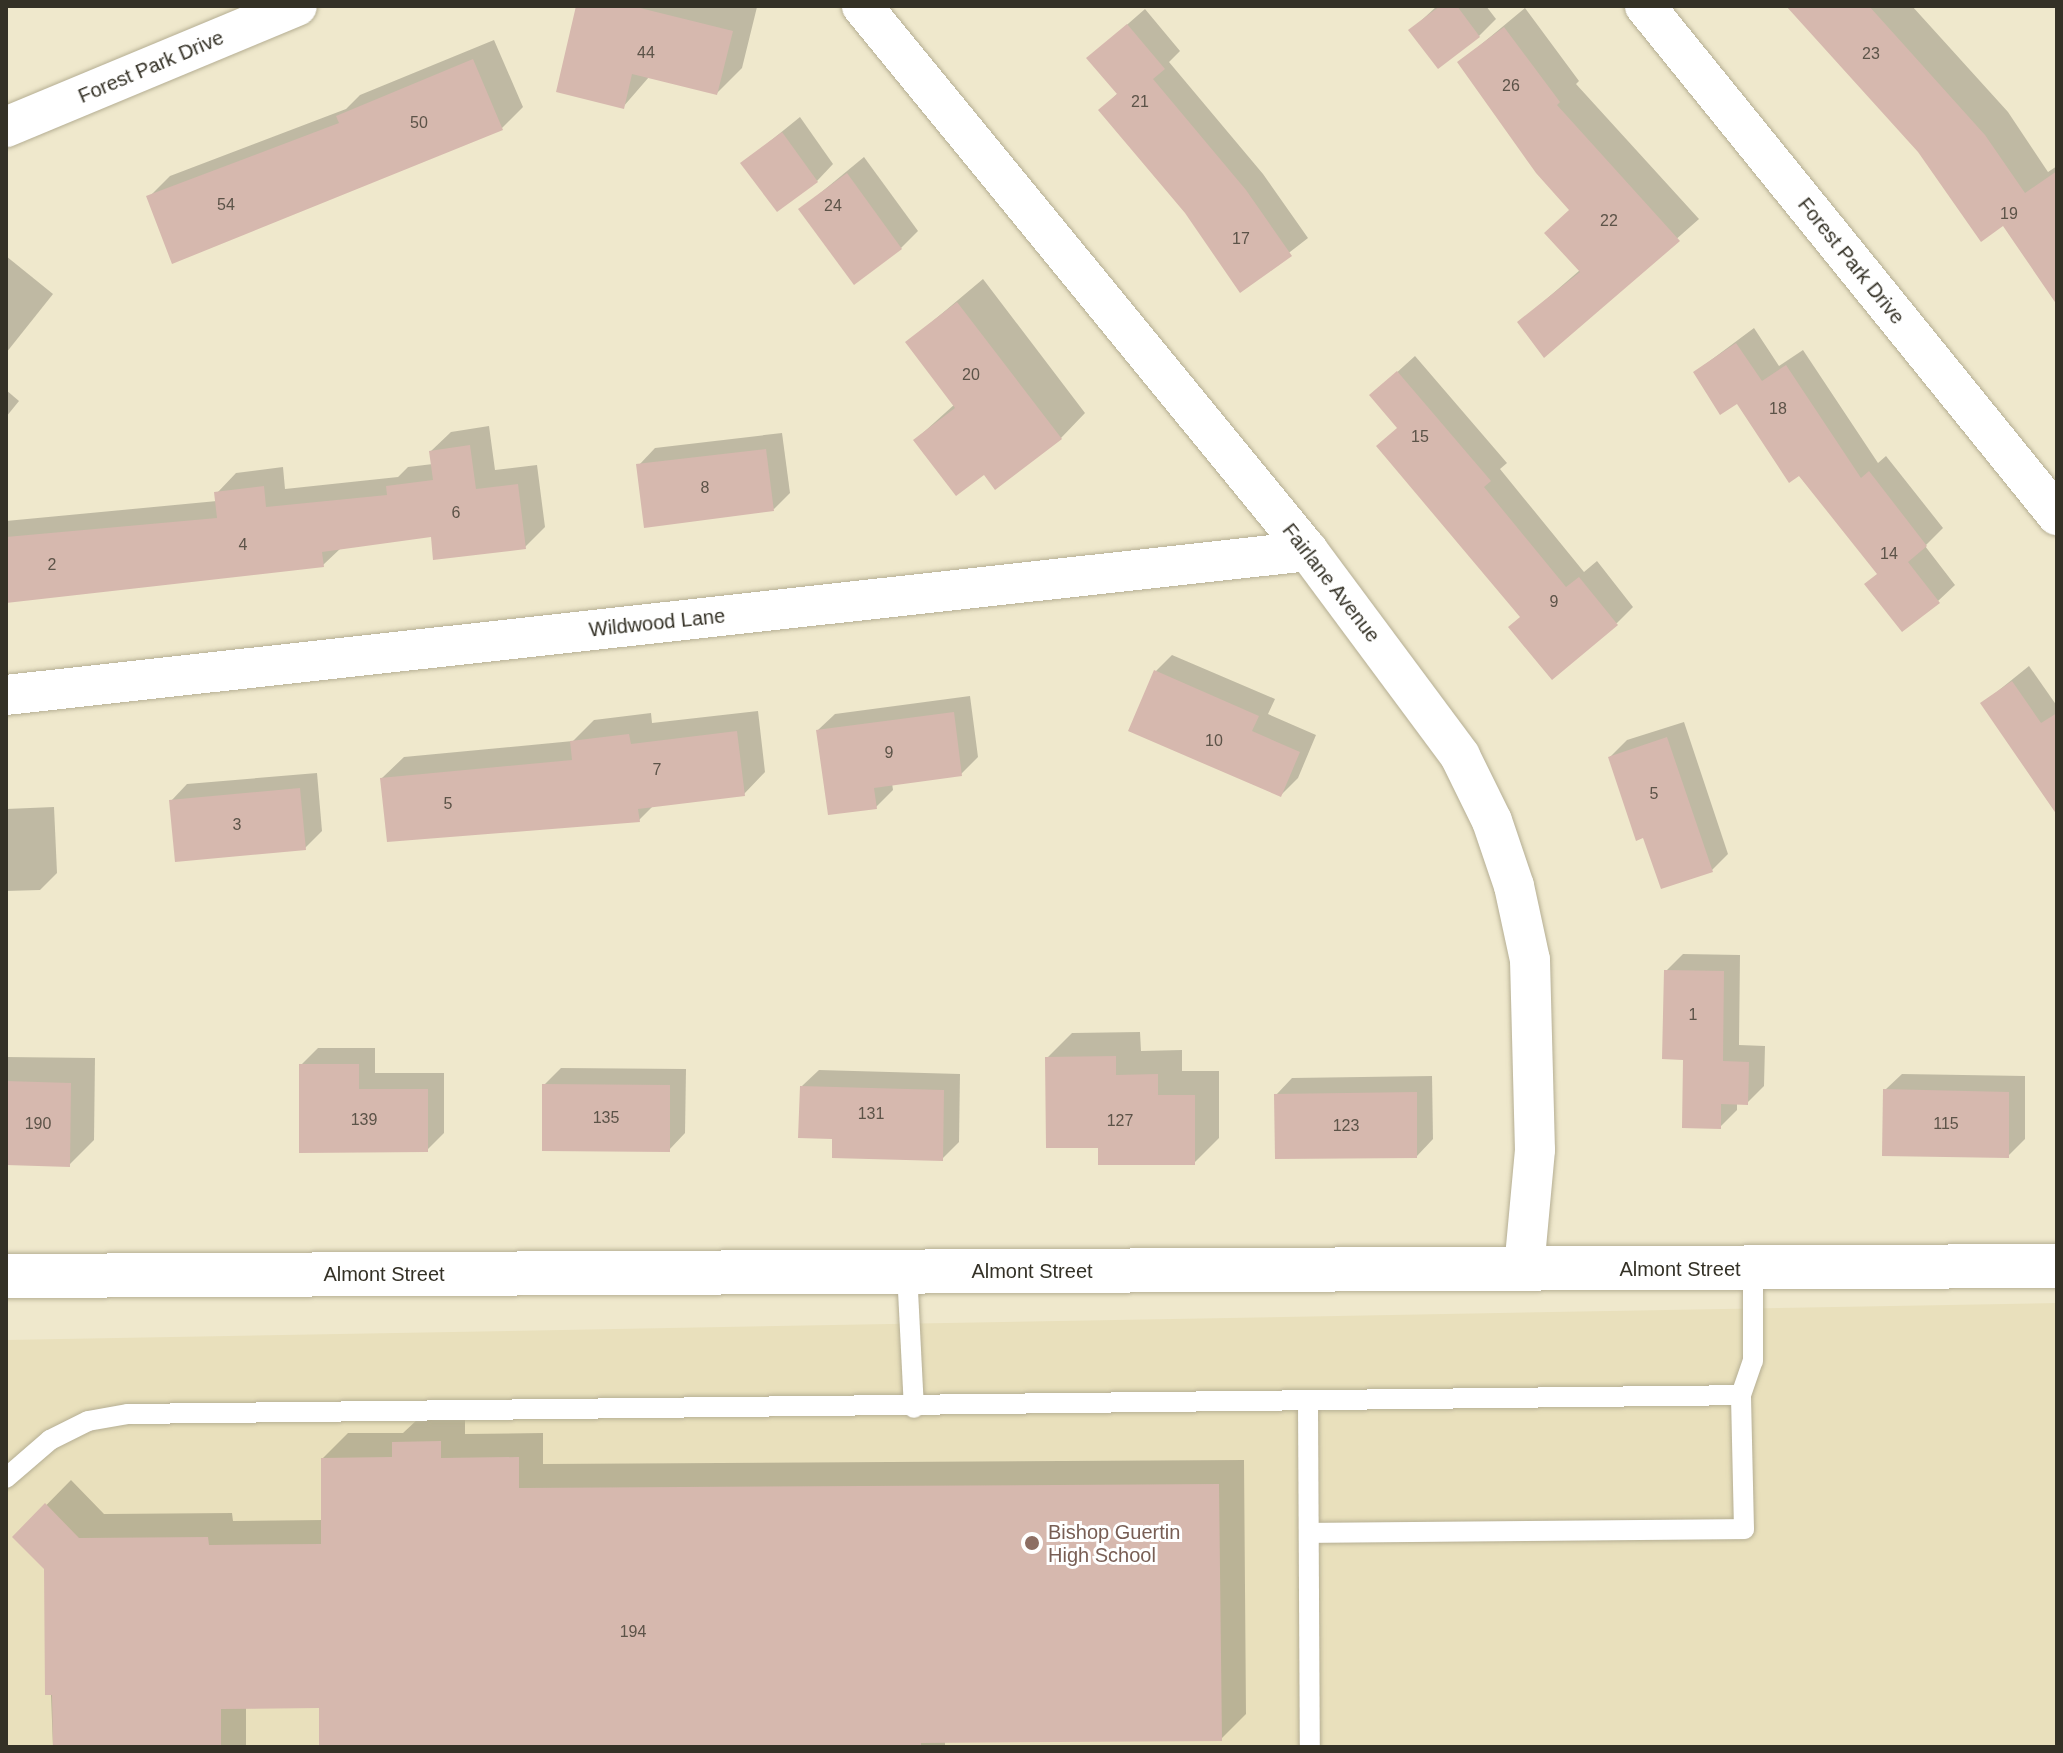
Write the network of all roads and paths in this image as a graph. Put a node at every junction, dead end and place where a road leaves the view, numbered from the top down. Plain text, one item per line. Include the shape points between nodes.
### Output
1 (297, 6) edge
2 (862, 6) edge
3 (1645, 6) edge
4 (6, 127) edge
5 (2057, 515) edge
6 (1308, 551) junction
7 (6, 695) edge
8 (2057, 1266) edge
9 (1524, 1269) junction
10 (1753, 1269) junction
11 (907, 1271) junction
12 (6, 1276) edge
13 (1741, 1395) junction
14 (1308, 1403) junction
15 (914, 1408) junction
16 (6, 1478) edge
17 (1309, 1533) junction
18 (1310, 1747) edge

1 - 4 street, Forest Park Drive
2 - 6 street, Fairlane Avenue
3 - 5 street, Forest Park Drive
6 - 7 street, Wildwood Lane
6 - 9 street, Fairlane Avenue via 1460,756 1492,821 1514,886 1530,960 1535,1150
8 - 10 street, Almont Street
9 - 10 street, Almont Street
9 - 11 street, Almont Street
10 - 13 lane via 1753,1361
11 - 12 street, Almont Street
11 - 15 lane
13 - 14 lane
13 - 17 lane via 1744,1529
14 - 15 lane
14 - 17 lane
15 - 16 lane via 128,1414 88,1421 50,1440
17 - 18 lane

